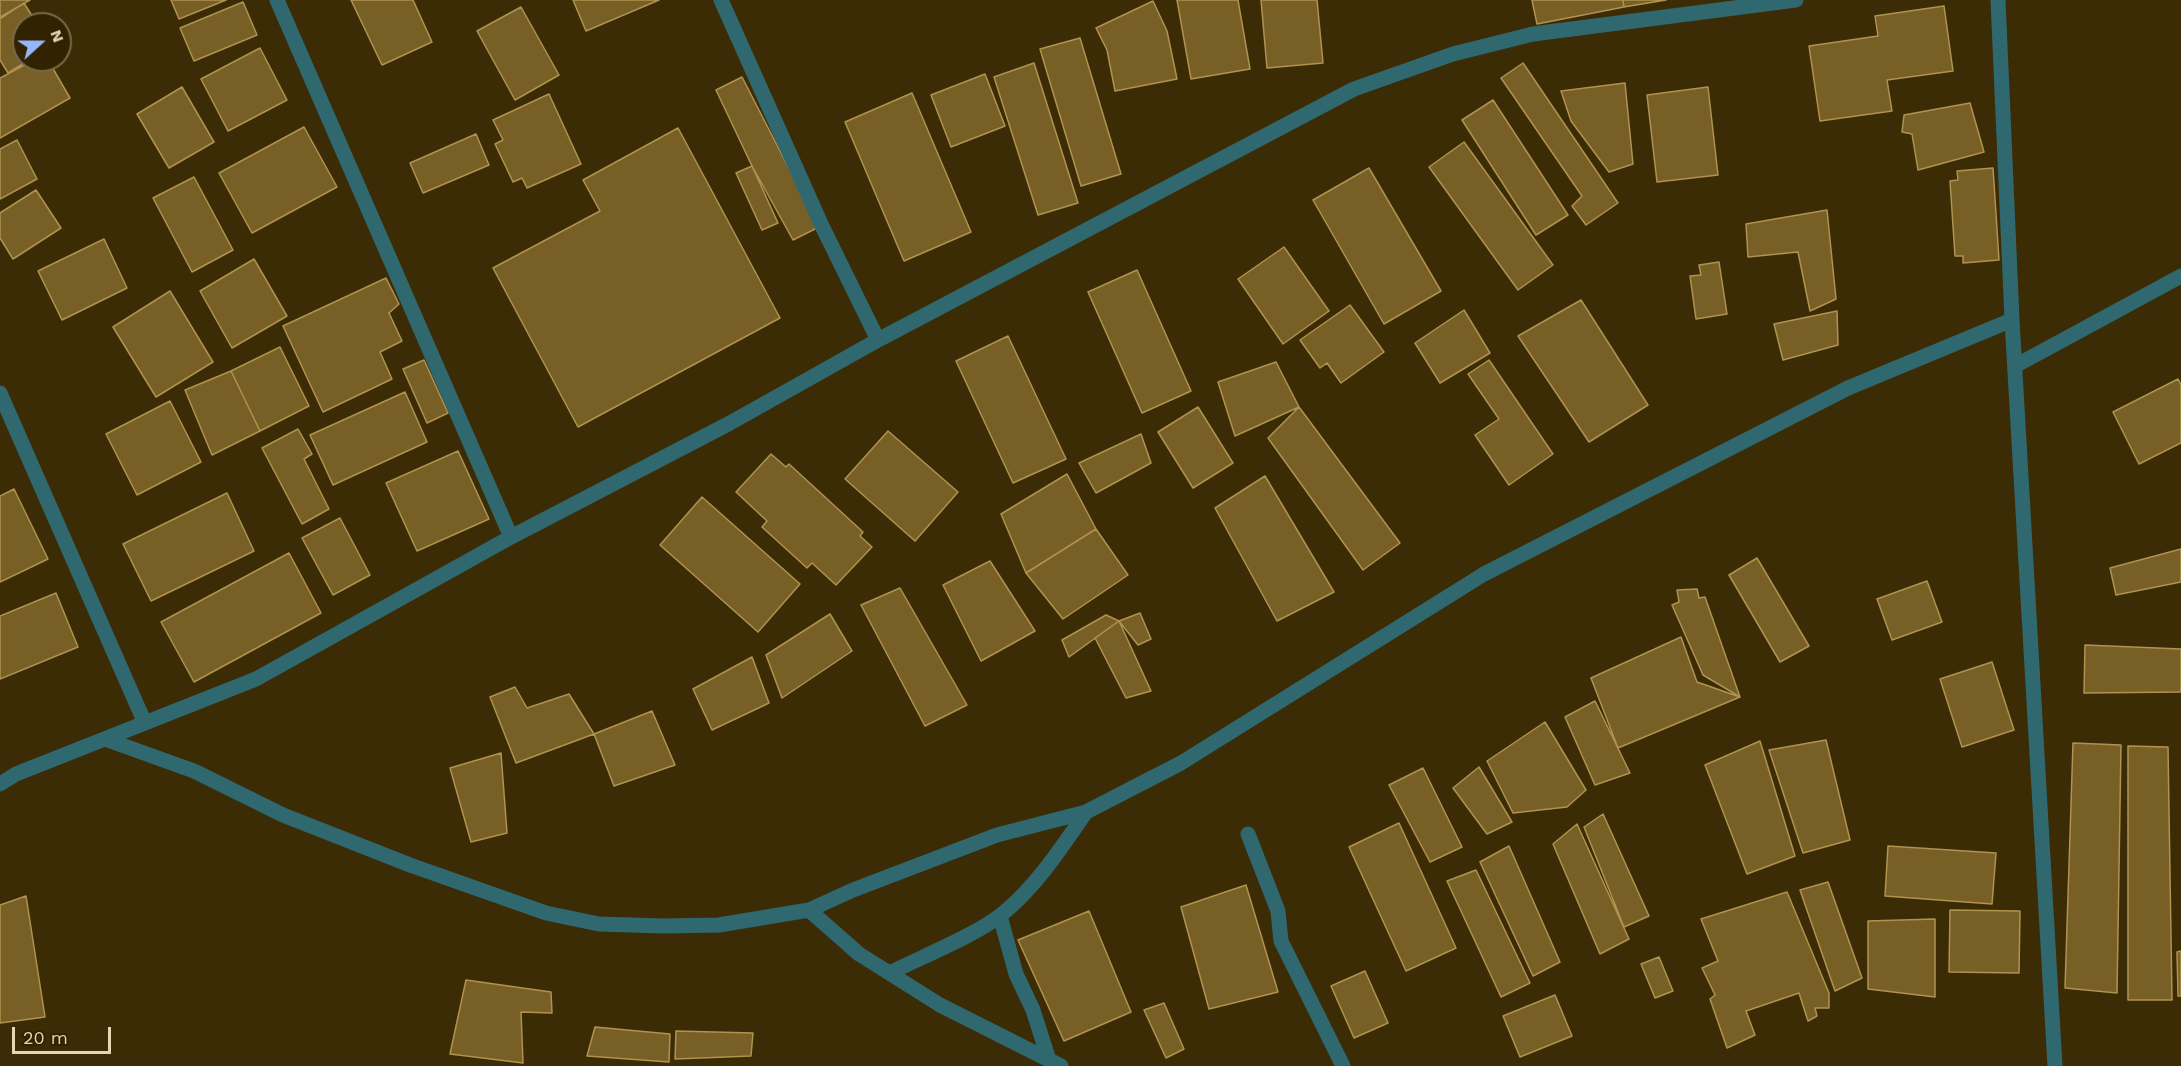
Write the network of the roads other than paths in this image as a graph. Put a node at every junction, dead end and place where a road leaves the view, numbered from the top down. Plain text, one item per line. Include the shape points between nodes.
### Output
1 (277, 0) edge
2 (721, 0) edge
3 (1796, 0) edge
4 (1998, 0) edge
5 (2181, 276) edge
6 (2013, 320) junction
7 (878, 340) junction
8 (2015, 366) junction
9 (0, 393) edge
10 (511, 537) junction
11 (144, 721) junction
12 (105, 740) junction
13 (0, 784) edge
14 (1086, 812) junction
15 (1248, 834) dead end
16 (809, 910) junction
17 (1000, 916) junction
18 (890, 973) junction
19 (1055, 1062) edge
20 (1343, 1066) edge
21 (2055, 1066) edge

1 - 10 street
2 - 7 street via 822,226
3 - 7 street via 1533,34 1397,72 1354,89 1262,136
4 - 6 street
5 - 8 street
6 - 8 street
6 - 14 street via 1848,388 1484,574 1181,763
7 - 10 street via 730,423
8 - 21 street
9 - 11 street
10 - 11 street via 256,679
11 - 12 street
12 - 13 street via 16,774
12 - 16 street via 194,771 283,815 410,865 546,913 599,924 663,926 719,925
14 - 16 street via 997,835
14 - 17 street via 1059,851
15 - 20 street via 1278,911 1281,941
16 - 18 street via 859,954
17 - 18 street
17 - 19 street via 1016,974
18 - 19 street via 940,1005

